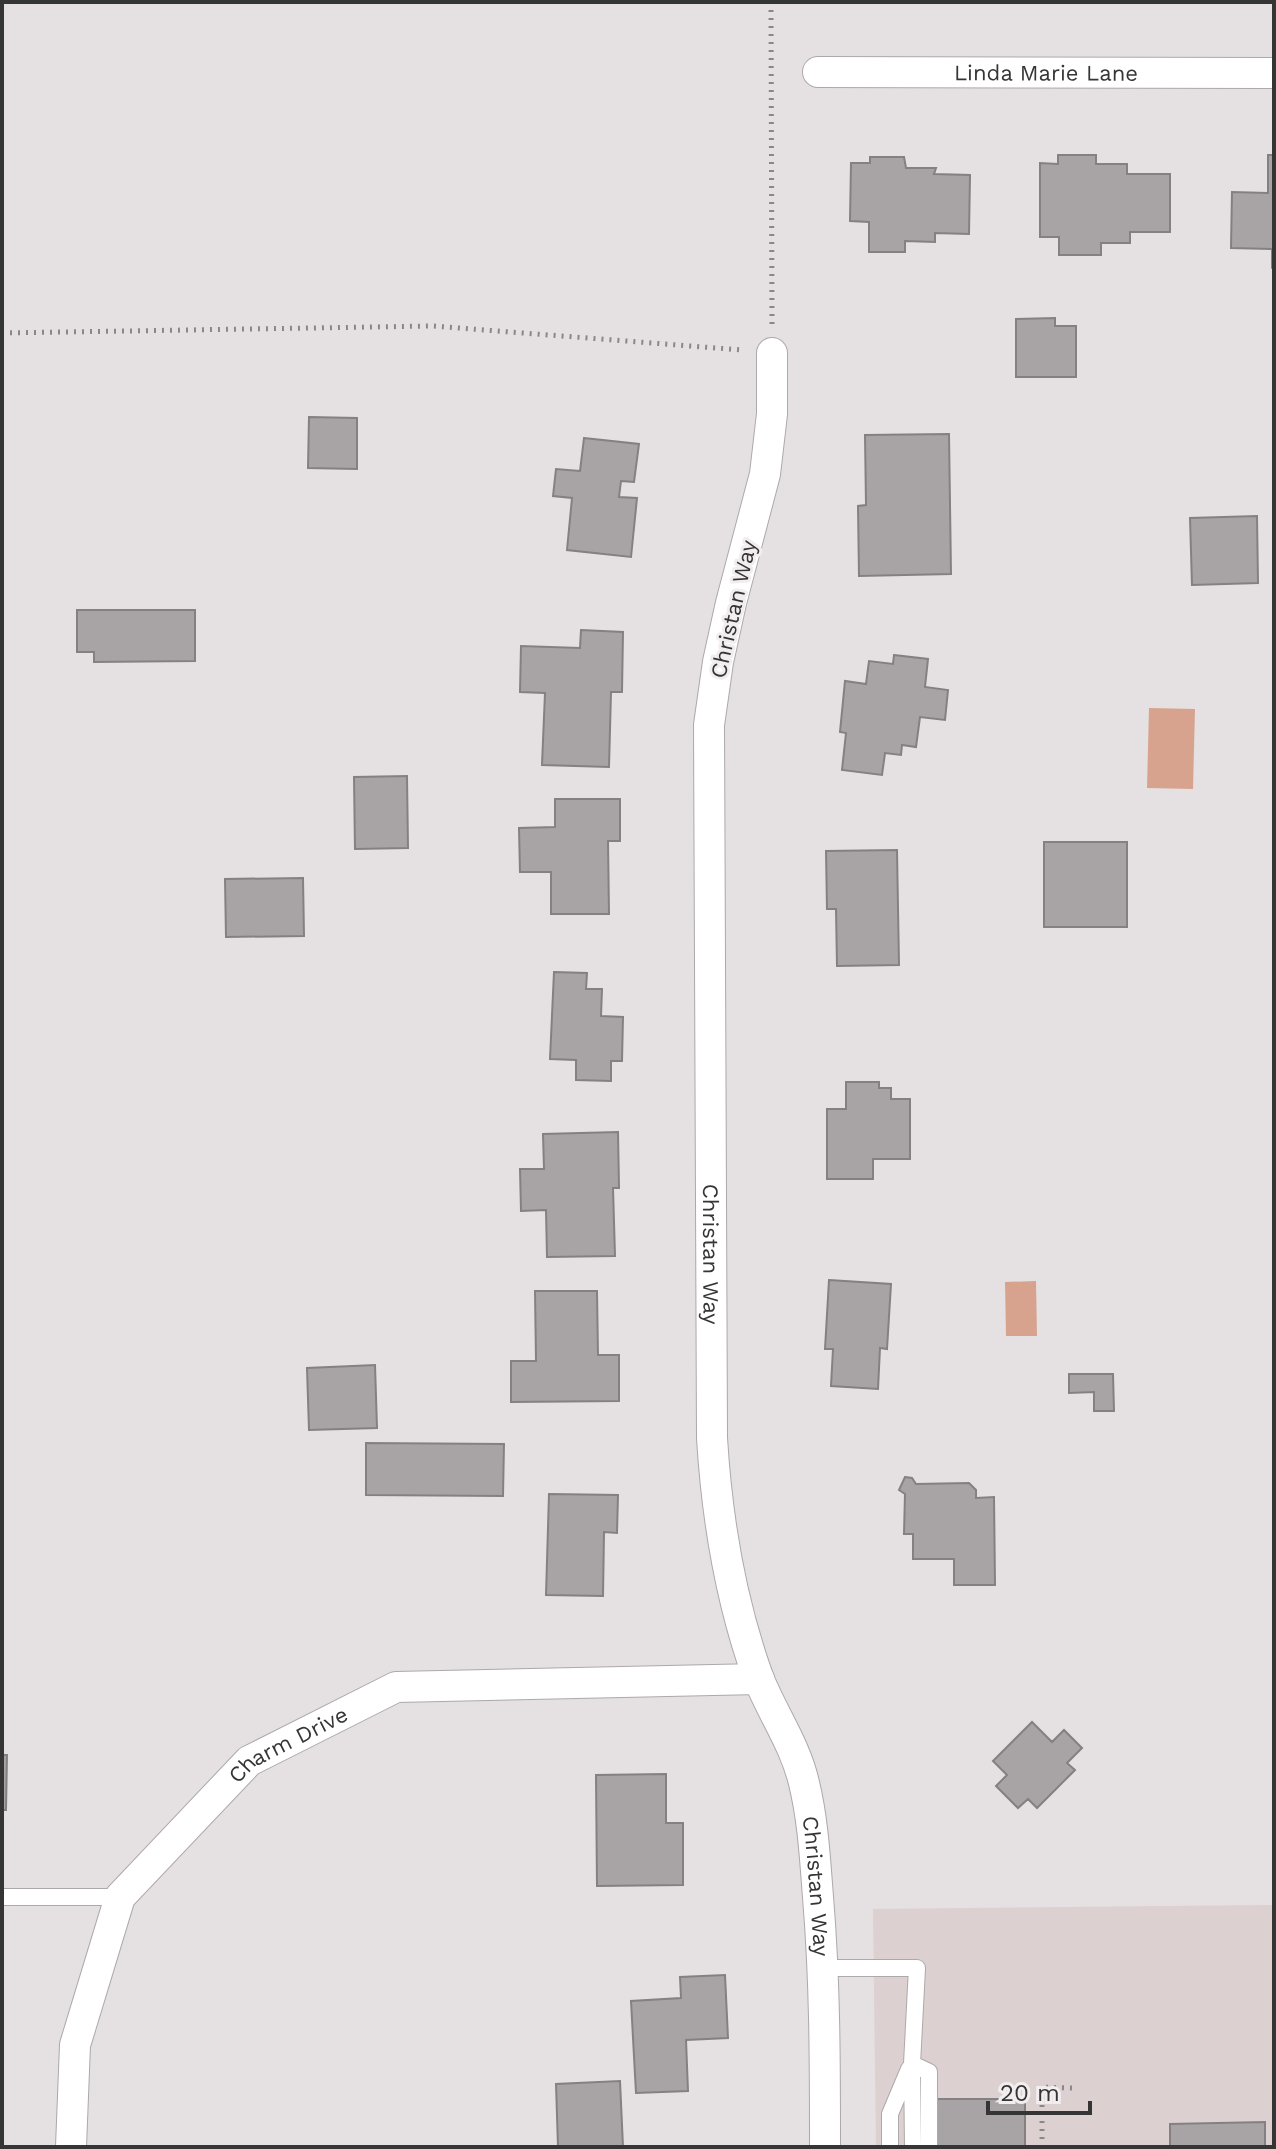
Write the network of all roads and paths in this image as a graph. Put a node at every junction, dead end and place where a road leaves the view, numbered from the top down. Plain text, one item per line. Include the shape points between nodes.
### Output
1 (771, 2) edge
2 (818, 72) dead end
3 (1274, 73) edge
4 (2, 333) edge
5 (772, 353) junction
6 (759, 1679) junction
7 (2, 1897) edge
8 (120, 1897) junction
9 (824, 1968) junction
10 (912, 2064) junction
11 (1073, 2088) dead end
12 (71, 2147) edge
13 (825, 2147) edge
14 (890, 2147) edge
15 (913, 2147) edge
16 (929, 2147) edge
17 (1042, 2147) edge

1 - 5 path
2 - 3 street, Linda Marie Lane
4 - 5 path via 433,326
5 - 6 street, Christan Way via 765,474 718,662 709,725 712,1438 721,1536
6 - 8 street, Charm Drive via 396,1687 249,1761
6 - 9 street, Christan Way via 803,1781
7 - 8 lane
8 - 12 street, Charm Drive via 75,2045
9 - 10 lane via 917,1968
9 - 13 street, Christan Way
10 - 14 lane via 890,2114
10 - 15 lane
10 - 16 lane via 929,2072
11 - 17 path via 1042,2087

